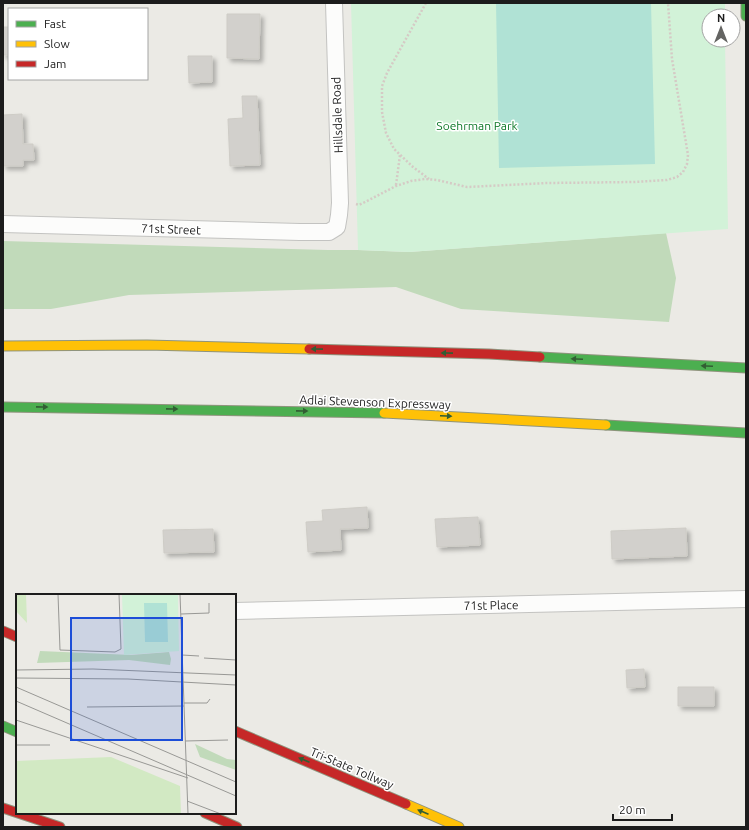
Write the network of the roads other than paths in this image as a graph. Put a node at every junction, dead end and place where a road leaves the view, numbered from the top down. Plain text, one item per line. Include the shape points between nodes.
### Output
1 (334, 3) edge
2 (746, 3) edge
3 (746, 16) edge
4 (3, 224) edge
5 (337, 227) joint
6 (3, 346) edge
7 (746, 368) edge
8 (3, 407) edge
9 (746, 433) edge
10 (746, 599) edge
11 (236, 611) edge
12 (3, 631) edge
13 (16, 637) edge
14 (3, 726) edge
15 (236, 731) edge
16 (16, 732) edge
17 (3, 808) edge
18 (16, 812) edge
19 (21, 814) edge
20 (207, 814) edge
21 (60, 827) edge
22 (237, 827) edge
23 (459, 827) edge

1 - 5 street, Hillsdale Road via 340,203
2 - 3 main road
4 - 5 street, 71st Street via 300,232 329,232
7 -> 6 main road via 489,354 147,345
8 -> 9 main road, Adlai Stevenson Expressway via 389,413
10 - 11 street, 71st Place
12 - 13 main road
14 - 16 main road
23 -> 15 main road, Tri-State Tollway
17 - 18 main road
19 - 21 main road
20 - 22 main road

